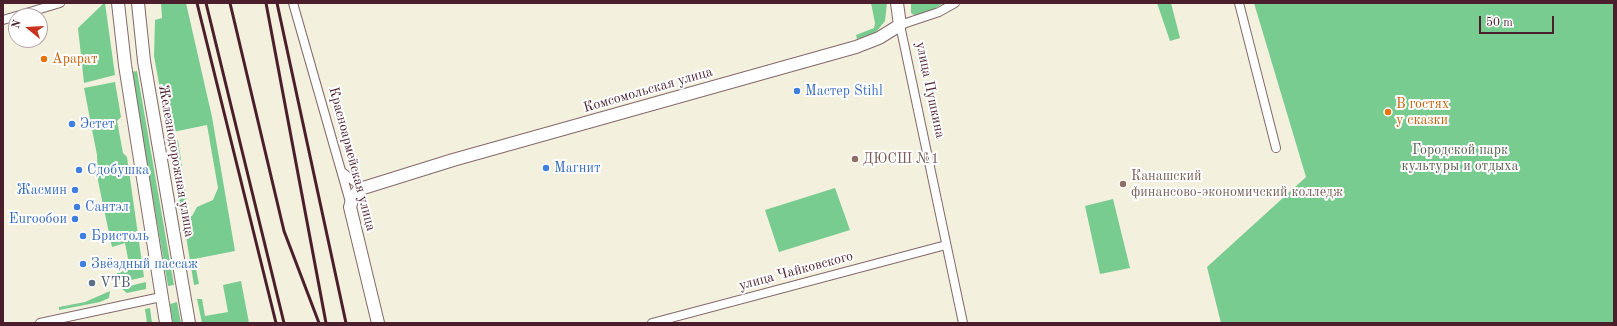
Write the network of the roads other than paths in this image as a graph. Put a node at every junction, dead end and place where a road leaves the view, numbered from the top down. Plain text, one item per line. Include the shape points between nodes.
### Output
1 (60, 3) edge
2 (118, 3) edge
3 (138, 3) edge
4 (293, 3) edge
5 (897, 3) edge
6 (954, 3) edge
7 (1239, 3) edge
8 (3, 20) edge
9 (900, 25) junction
10 (1276, 148) dead end
11 (341, 171) junction
12 (365, 187) junction
13 (350, 202) junction
14 (946, 245) junction
15 (183, 292) junction
16 (161, 297) junction
17 (40, 323) edge
18 (166, 323) edge
19 (189, 323) edge
20 (378, 323) edge
21 (652, 323) edge
22 (963, 323) edge

1 - 8 street
2 - 16 main road via 125,65
3 - 15 main road, Железнодорожная улица via 144,61
4 - 11 street, Красноармейская улица
5 - 9 main road, улица Пушкина
6 - 9 street, Комсомольская улица via 939,12
7 - 10 street
9 - 12 main road, Комсомольская улица via 879,38 856,47
9 - 14 street, улица Пушкина
11 - 12 street
11 - 13 street, Красноармейская улица
12 - 13 main road, Комсомольская улица via 356,192
13 - 20 main road, Красноармейская улица
14 - 21 street, улица Чайковского
14 - 22 street, улица Пушкина
15 - 16 main road
15 - 19 main road, Железнодорожная улица
16 - 17 street
16 - 18 main road

